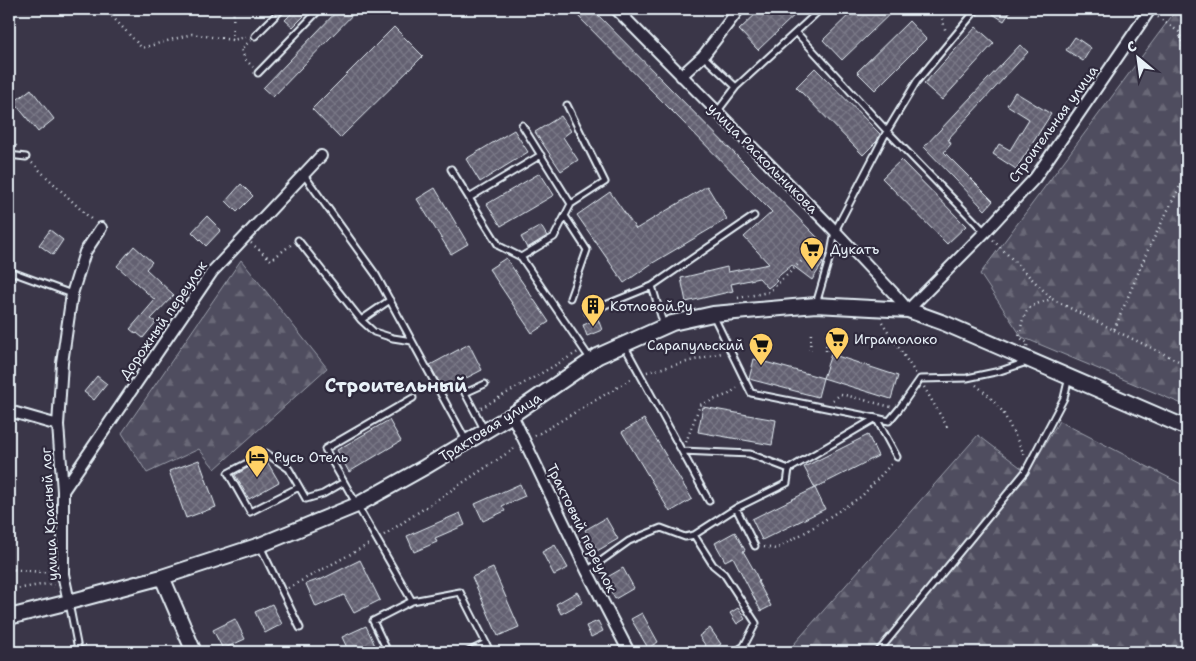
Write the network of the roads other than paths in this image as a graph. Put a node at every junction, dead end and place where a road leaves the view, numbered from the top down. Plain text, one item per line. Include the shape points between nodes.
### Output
1 (282, 9) edge
2 (320, 9) edge
3 (616, 9) edge
4 (739, 9) edge
5 (821, 9) edge
6 (977, 9) edge
7 (1149, 11) road end
8 (796, 32) junction
9 (255, 36) road end
10 (703, 56) junction
11 (258, 73) road end
12 (681, 76) junction
13 (736, 87) junction
14 (567, 105) dead end
15 (717, 112) junction
16 (522, 125) dead end
17 (887, 131) junction
18 (9, 155) edge
19 (321, 156) dead end
20 (540, 156) junction
21 (26, 157) road end
22 (451, 169) dead end
23 (303, 174) junction
24 (469, 198) junction
25 (571, 204) junction
26 (565, 216) junction
27 (754, 216) dead end
28 (101, 228) road end
29 (834, 231) junction
30 (985, 232) junction
31 (298, 240) road end
32 (521, 257) junction
33 (9, 271) edge
34 (652, 286) junction
35 (72, 294) junction
36 (570, 298) dead end
37 (390, 300) junction
38 (820, 305) junction
39 (908, 310) junction
40 (588, 312) dead end
41 (713, 314) junction
42 (361, 320) junction
43 (664, 327) junction
44 (412, 341) junction
45 (624, 345) junction
46 (1028, 359) junction
47 (592, 360) junction
48 (1069, 376) junction
49 (485, 384) dead end
50 (413, 398) dead end
51 (9, 411) edge
52 (512, 416) junction
53 (876, 418) junction
54 (58, 425) junction
55 (1187, 428) edge
56 (485, 431) junction
57 (467, 442) junction
58 (682, 451) junction
59 (897, 458) road end
60 (789, 470) junction
61 (344, 482) junction
62 (299, 487) junction
63 (63, 491) junction
64 (709, 501) dead end
65 (357, 505) junction
66 (736, 508) junction
67 (694, 535) junction
68 (260, 545) junction
69 (755, 546) road end
70 (587, 571) junction
71 (162, 577) junction
72 (412, 601) junction
73 (69, 602) junction
74 (9, 617) edge
75 (300, 628) dead end
76 (486, 643) junction
77 (78, 649) junction
78 (60, 652) edge
79 (85, 652) edge
80 (194, 652) edge
81 (388, 652) edge
82 (468, 652) edge
83 (490, 652) edge
84 (629, 652) edge
85 (735, 652) edge
86 (878, 652) edge

1 - 9 lane
2 - 11 lane
3 - 12 street, улица Раскольникова
4 - 10 street
5 - 8 lane
6 - 17 lane via 917,81
7 - 30 street, Строительная улица via 1034,178
8 - 13 lane
8 - 17 lane
10 - 12 street
10 - 13 lane
12 - 15 street, улица Раскольникова
13 - 15 lane
14 - 25 lane via 605,182
15 - 29 street, улица Раскольникова
16 - 20 lane
17 - 29 lane
17 - 30 lane
18 - 21 lane
19 - 23 street, Дорожный переулок
20 - 24 lane
20 - 25 lane
22 - 24 lane
23 - 37 lane via 376,275
23 - 63 street, Дорожный переулок via 212,272
24 - 32 lane via 499,246
25 - 26 lane
26 - 32 lane via 554,237
26 - 36 lane via 587,250
27 - 34 lane
28 - 35 street, улица Красный лог via 85,252
29 - 38 lane
29 - 39 street, улица Раскольникова
30 - 39 street, Строительная улица
31 - 42 lane
32 - 47 lane
33 - 35 lane
34 - 40 lane
34 - 43 lane
35 - 54 street, улица Красный лог via 62,363
37 - 42 lane
37 - 44 lane
38 - 39 main road
38 - 41 main road, Трактовая улица
39 - 46 main road
41 - 43 main road, Трактовая улица
41 - 53 lane via 751,392
42 - 44 lane via 374,332
43 - 45 main road, Трактовая улица
44 - 57 lane
45 - 47 main road, Трактовая улица
45 - 58 lane
46 - 48 main road
46 - 53 lane via 1000,371 967,378 920,379 889,421
47 - 52 main road, Трактовая улица
48 - 55 main road
48 - 86 lane via 1064,398 1025,472
49 - 56 lane via 464,393
50 - 61 lane via 324,449
51 - 54 street
52 - 56 main road, Трактовая улица
52 - 70 street, Трактовый переулок
53 - 59 lane
53 - 60 lane
54 - 63 street, улица Красный лог
56 - 57 main road, Трактовая улица
57 - 65 main road, Трактовая улица
58 - 60 lane via 750,454
58 - 64 lane
60 - 66 lane via 787,483
61 - 62 lane via 306,499
61 - 65 lane
62 - 62 lane via 289,469 266,453 228,473 250,512
63 - 73 street, улица Красный лог via 63,574
65 - 68 main road, Трактовая улица
65 - 72 lane
66 - 67 lane
66 - 69 lane
67 - 70 lane via 685,537 660,528 629,541
67 - 85 lane via 756,623 744,646
68 - 71 main road, Трактовая улица
68 - 75 lane
70 - 84 street, Трактовый переулок
71 - 73 main road, Трактовая улица
71 - 80 main road
72 - 76 lane via 460,592
72 - 81 lane via 373,621
73 - 74 main road, Трактовая улица
73 - 77 lane
76 - 82 lane
76 - 83 lane
77 - 78 lane
77 - 79 lane

